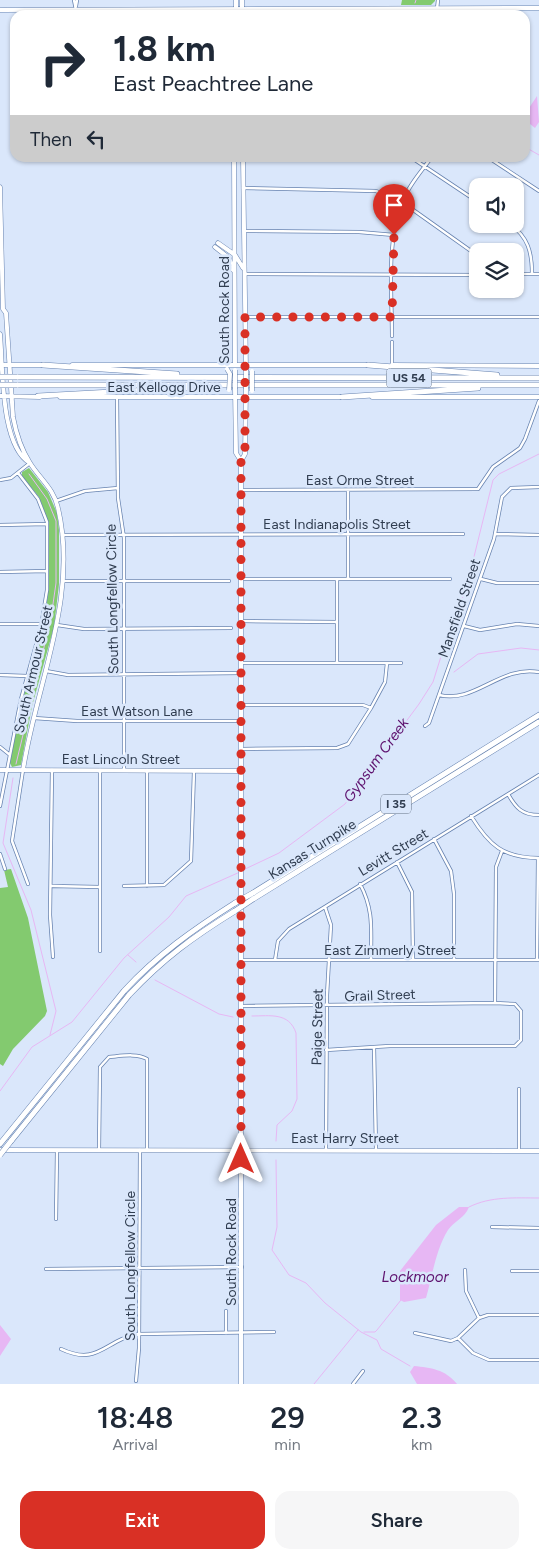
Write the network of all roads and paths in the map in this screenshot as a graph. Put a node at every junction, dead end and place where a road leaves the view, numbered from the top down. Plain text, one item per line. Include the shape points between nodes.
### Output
1 (76, 0) edge
2 (236, 0) edge
3 (242, 0) edge
4 (438, 0) edge
5 (76, 8) junction
6 (340, 8) joint
7 (383, 8) joint
8 (539, 8) edge
9 (242, 9) junction
10 (438, 9) junction
11 (0, 10) edge
12 (236, 10) junction
13 (234, 162) edge
14 (243, 162) edge
15 (417, 162) edge
16 (428, 162) edge
17 (495, 162) edge
18 (424, 167) junction
19 (0, 187) edge
20 (243, 188) junction
21 (539, 191) edge
22 (469, 196) edge
23 (402, 202) junction
24 (243, 231) junction
25 (520, 233) edge
26 (394, 235) junction
27 (235, 236) junction
28 (224, 246) junction
29 (469, 250) edge
30 (235, 255) junction
31 (244, 272) junction
32 (234, 274) junction
33 (392, 274) junction
34 (469, 274) edge
35 (524, 274) edge
36 (532, 274) junction
37 (539, 274) edge
38 (1, 311) edge
39 (245, 317) junction
40 (392, 317) junction
41 (539, 317) edge
42 (0, 334) edge
43 (392, 336) dead end
44 (392, 342) dead end
45 (1, 365) edge
46 (9, 365) junction
47 (43, 365) junction
48 (218, 365) junction
49 (246, 365) junction
50 (260, 365) junction
51 (368, 365) junction
52 (392, 365) junction
53 (539, 366) edge
54 (235, 367) junction
55 (0, 376) edge
56 (225, 377) junction
57 (538, 378) edge
58 (0, 385) edge
59 (224, 385) junction
60 (524, 385) junction
61 (539, 385) edge
62 (2, 396) edge
63 (11, 396) junction
64 (38, 396) junction
65 (342, 396) junction
66 (260, 397) junction
67 (117, 398) junction
68 (222, 398) junction
69 (234, 398) junction
70 (246, 398) junction
71 (539, 399) edge
72 (241, 461) junction
73 (30, 464) junction
74 (18, 473) junction
75 (0, 480) edge
76 (539, 487) edge
77 (118, 488) junction
78 (241, 490) junction
79 (348, 490) junction
80 (56, 501) junction
81 (0, 524) edge
82 (47, 524) junction
83 (348, 534) junction
84 (463, 534) dead end
85 (495, 534) junction
86 (62, 535) junction
87 (242, 535) junction
88 (539, 535) edge
89 (124, 536) junction
90 (47, 571) junction
91 (0, 572) edge
92 (242, 578) junction
93 (481, 578) junction
94 (337, 579) junction
95 (348, 579) junction
96 (450, 579) dead end
97 (62, 581) junction
98 (229, 581) dead end
99 (123, 582) junction
100 (539, 583) edge
101 (242, 621) junction
102 (337, 622) junction
103 (0, 624) edge
104 (42, 624) junction
105 (57, 625) junction
106 (464, 626) junction
107 (539, 626) edge
108 (123, 628) junction
109 (231, 628) dead end
110 (242, 663) junction
111 (337, 663) junction
112 (387, 663) junction
113 (401, 663) dead end
114 (46, 671) junction
115 (539, 672) edge
116 (242, 674) junction
117 (0, 675) edge
118 (124, 675) junction
119 (27, 676) junction
120 (439, 695) junction
121 (242, 705) junction
122 (371, 708) junction
123 (539, 715) edge
124 (33, 717) junction
125 (242, 721) junction
126 (124, 722) junction
127 (539, 722) edge
128 (425, 726) dead end
129 (0, 748) edge
130 (242, 749) junction
131 (10, 755) junction
132 (0, 770) edge
133 (7, 770) junction
134 (23, 770) junction
135 (52, 770) junction
136 (100, 770) junction
137 (124, 770) junction
138 (147, 770) junction
139 (194, 770) junction
140 (243, 771) junction
141 (539, 775) edge
142 (508, 794) junction
143 (0, 806) edge
144 (539, 815) edge
145 (471, 816) junction
146 (434, 839) junction
147 (502, 851) junction
148 (0, 854) edge
149 (538, 858) edge
150 (397, 862) junction
151 (2, 864) edge
152 (5, 869) dead end
153 (28, 884) dead end
154 (360, 884) junction
155 (52, 886) junction
156 (124, 886) dead end
157 (147, 886) junction
158 (99, 887) junction
159 (324, 907) junction
160 (100, 951) dead end
161 (53, 956) dead end
162 (371, 959) junction
163 (242, 960) junction
164 (274, 960) junction
165 (330, 960) junction
166 (412, 960) junction
167 (454, 960) junction
168 (495, 960) junction
169 (538, 960) edge
170 (495, 1003) junction
171 (242, 1006) junction
172 (327, 1007) junction
173 (374, 1047) junction
174 (326, 1050) junction
175 (519, 1089) dead end
176 (2, 1142) edge
177 (57, 1149) junction
178 (326, 1149) junction
179 (0, 1150) edge
180 (99, 1150) junction
181 (140, 1150) junction
182 (147, 1150) junction
183 (241, 1150) junction
184 (376, 1150) junction
185 (519, 1151) junction
186 (539, 1151) edge
187 (0, 1154) edge
188 (56, 1219) dead end
189 (492, 1227) dead end
190 (539, 1228) edge
191 (140, 1267) junction
192 (242, 1267) junction
193 (46, 1269) dead end
194 (466, 1270) dead end
195 (512, 1271) dead end
196 (539, 1271) edge
197 (226, 1311) dead end
198 (539, 1315) edge
199 (479, 1318) junction
200 (274, 1332) dead end
201 (226, 1333) junction
202 (242, 1333) junction
203 (416, 1333) dead end
204 (139, 1334) junction
205 (458, 1338) junction
206 (61, 1349) dead end
207 (539, 1360) edge
208 (363, 1371) dead end
209 (136, 1381) dead end
210 (241, 1384) edge
211 (353, 1384) edge

1 - 5 street
2 - 12 main road
3 - 9 main road
4 - 10 street
5 - 11 main road
5 - 12 main road
6 - 7 main road
6 - 9 main road
7 - 10 main road
8 - 10 main road
9 - 12 main road
13 - 27 main road, South Rock Road
14 - 20 main road, South Rock Road
15 - 18 street
16 - 18 street
17 - 21 street
18 - 22 street
18 - 23 street
19 - 38 main road, South Armour Street
20 - 23 street via 361,189 376,191
20 - 24 main road, South Rock Road
23 - 26 street
23 - 29 street
24 - 26 street
24 - 31 main road, South Rock Road
25 - 36 street via 531,252
26 - 33 street
27 - 28 main road via 230,245
27 - 30 main road, South Rock Road
28 - 30 main road
28 - 32 main road via 217,245 229,258
30 - 31 main road
30 - 32 main road, South Rock Road
31 - 33 street
31 - 39 main road, South Rock Road
32 - 54 main road, South Rock Road
33 - 34 street
33 - 40 street
35 - 36 street
36 - 37 street
38 - 46 main road, South Armour Street via 6,313
39 - 40 street
39 - 49 main road, South Rock Road
40 - 41 street
40 - 43 street
42 - 45 main road, South Armour Street
44 - 52 street
45 - 46 main road, East Kellogg Drive
45 - 62 main road, South Armour Street
46 - 47 main road, East Kellogg Drive
46 - 63 main road, South Armour Street
47 - 48 main road, East Kellogg Drive
47 - 56 highway
48 - 54 main road, East Kellogg Drive
48 - 68 main road, bridge via 230,374 229,390
49 - 50 main road, East Kellogg Drive
49 - 54 main road, East Kellogg Drive
49 - 70 main road, South Rock Road, bridge
50 - 51 main road, East Kellogg Drive
50 - 66 main road, bridge via 252,371 252,391
51 - 52 main road, East Kellogg Drive
51 - 57 highway
52 - 53 main road, East Kellogg Drive
54 - 69 main road, South Rock Road, bridge
55 - 56 highway, US 54, bridge
56 - 57 highway, US 54
58 - 59 highway, US 54, bridge
59 - 60 highway, US 54
59 - 64 highway
60 - 61 highway, US 54
60 - 65 highway
62 - 63 main road, East Kellogg Drive
62 - 73 main road, South Armour Street via 12,440
63 - 64 main road, East Kellogg Drive
63 - 73 main road, South Armour Street via 16,431
64 - 67 main road, East Kellogg Drive
65 - 66 main road, East Kellogg Drive
65 - 71 main road, East Kellogg Drive
66 - 70 main road, East Kellogg Drive
67 - 68 main road, East Kellogg Drive
67 - 77 street, South Longfellow Circle
68 - 69 main road, East Kellogg Drive
69 - 70 main road, East Kellogg Drive
69 - 72 main road, South Rock Road via 236,453
70 - 72 main road, South Rock Road via 245,454
71 - 79 street, East Orme Street via 520,448 493,467 478,489
72 - 78 main road, South Rock Road
73 - 74 street
73 - 80 main road, South Armour Street
74 - 75 street
74 - 82 street, South Armour Street via 38,499
76 - 85 street, Mansfield Street via 511,488 504,494
77 - 80 street via 85,491
77 - 89 street, South Longfellow Circle
78 - 79 street, East Orme Street
78 - 87 main road, South Rock Road
79 - 83 street
80 - 86 main road, South Armour Street
81 - 82 street
82 - 90 street, South Armour Street
83 - 84 street, East Indianapolis Street
83 - 87 street, East Indianapolis Street
83 - 95 street
85 - 88 street
85 - 93 street, Mansfield Street
86 - 89 street, East Indianapolis Street
86 - 97 main road, South Armour Street
87 - 89 street, East Indianapolis Street
87 - 92 main road, South Rock Road
89 - 99 street, South Longfellow Circle
90 - 91 street
90 - 104 street, South Armour Street
92 - 94 street
92 - 101 main road, South Rock Road
93 - 100 street via 497,583
93 - 106 street, Mansfield Street
94 - 95 street
94 - 102 street
95 - 96 street
97 - 99 street
97 - 105 main road, South Armour Street
98 - 99 street
99 - 108 street, South Longfellow Circle
101 - 102 street
101 - 110 main road, South Rock Road
102 - 111 street
103 - 104 street
104 - 119 street, South Armour Street
105 - 108 street via 84,629
105 - 114 main road, South Armour Street
106 - 107 street via 480,630 517,624
106 - 120 street, Mansfield Street
108 - 109 street
108 - 118 street, South Longfellow Circle
110 - 111 street
110 - 116 main road, South Rock Road
111 - 112 street
112 - 113 street
112 - 122 street via 385,682
114 - 118 street via 68,675
114 - 124 main road, South Armour Street
115 - 120 street via 521,670 508,673 459,697
116 - 118 street
116 - 121 main road, South Rock Road
117 - 119 street
118 - 126 street, South Longfellow Circle
119 - 131 street, South Armour Street
120 - 128 street, Mansfield Street
121 - 122 street via 363,705
121 - 125 main road, South Rock Road
122 - 130 street via 343,747
123 - 176 highway, Kansas Turnpike / I 35, bridge via 185,936 124,991
124 - 126 street, East Watson Lane via 52,721
124 - 134 main road, South Armour Street
125 - 126 street, East Watson Lane
125 - 130 main road, South Rock Road
126 - 137 street, South Longfellow Circle
127 - 187 highway, Kansas Turnpike / I 35, bridge via 175,950 145,977
129 - 131 street
130 - 140 main road, South Rock Road
131 - 133 street, South Armour Street
132 - 133 main road, East Lincoln Street
133 - 134 main road, East Lincoln Street
133 - 143 street, South Armour Street
134 - 135 main road, East Lincoln Street
134 - 153 street, South Armour Street via 12,841
135 - 136 main road, East Lincoln Street
135 - 155 street
136 - 137 main road, East Lincoln Street
136 - 158 street
137 - 138 main road, East Lincoln Street
138 - 139 main road, East Lincoln Street
138 - 157 street
139 - 140 main road, East Lincoln Street
139 - 157 street via 193,856 168,883
140 - 163 main road, South Rock Road
141 - 142 street, Levitt Street
142 - 144 street via 523,813
142 - 145 street, Levitt Street
145 - 146 street, Levitt Street
145 - 147 street via 483,835
146 - 150 street, Levitt Street
146 - 167 street via 451,871
147 - 149 street via 518,857
147 - 168 street via 496,867
148 - 151 street
149 - 169 street
150 - 154 street, Levitt Street
150 - 166 street via 412,892
151 - 152 street
154 - 159 street, Levitt Street
154 - 162 street via 371,912
155 - 158 street
155 - 161 street
156 - 157 street
158 - 160 street
159 - 164 street, Levitt Street via 282,935
159 - 165 street, Paige Street via 331,925
162 - 165 street, East Zimmerly Street
162 - 166 street, East Zimmerly Street
163 - 164 street, East Zimmerly Street
163 - 171 main road, South Rock Road
164 - 165 street, East Zimmerly Street
165 - 172 street, Paige Street
166 - 167 street, East Zimmerly Street
167 - 168 street, East Zimmerly Street
168 - 169 street, East Zimmerly Street
168 - 170 street
170 - 172 street, Grail Street
170 - 173 street, Grail Street via 515,1004 521,1011 521,1040 512,1047
171 - 172 street, Grail Street
171 - 183 main road, South Rock Road
172 - 174 street, Paige Street
173 - 174 street
173 - 184 street
174 - 178 street, Paige Street
175 - 185 street
177 - 179 main road, East Harry Street
177 - 180 main road, East Harry Street
177 - 188 street
178 - 183 main road, East Harry Street
178 - 184 main road, East Harry Street
180 - 181 main road, East Harry Street
180 - 182 street via 100,1067 109,1056 142,1056 147,1059
181 - 182 main road, East Harry Street
181 - 191 street, South Longfellow Circle
182 - 183 main road, East Harry Street
183 - 192 main road, South Rock Road
184 - 185 main road, East Harry Street
185 - 186 main road, East Harry Street
189 - 190 street
191 - 192 street
191 - 193 street
191 - 204 street, South Longfellow Circle
192 - 202 main road, South Rock Road
194 - 199 street via 466,1291
195 - 196 street
197 - 201 street
198 - 199 street
199 - 205 street
200 - 202 street
201 - 202 street
201 - 204 street
202 - 210 main road, South Rock Road
203 - 205 street via 446,1342
204 - 206 street via 118,1340 96,1354 86,1356
204 - 209 street, South Longfellow Circle
205 - 207 street via 473,1353 489,1360
208 - 211 street

